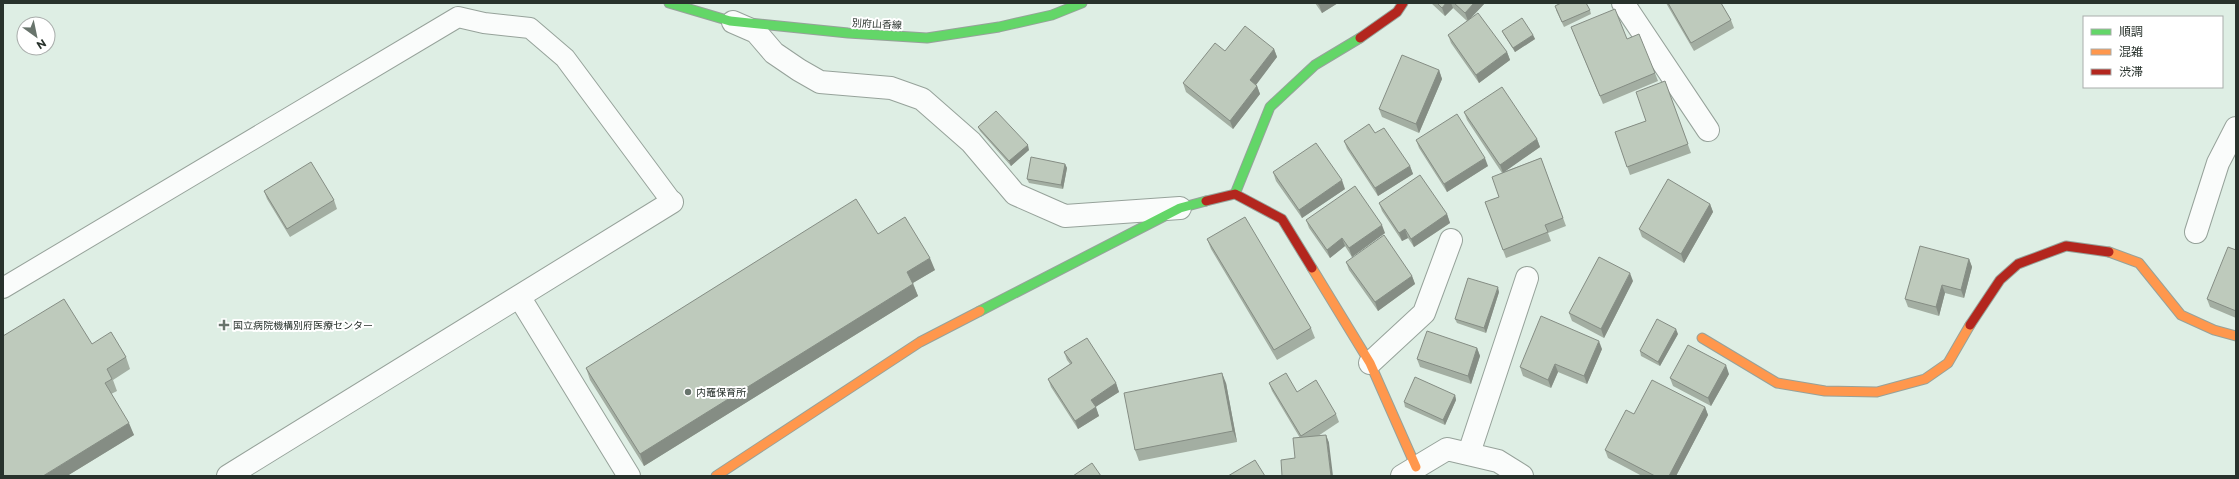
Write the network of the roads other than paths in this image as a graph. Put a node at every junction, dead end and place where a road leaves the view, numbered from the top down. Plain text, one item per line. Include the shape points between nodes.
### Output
1 (669, 3) edge
2 (1082, 3) edge
3 (1403, 3) edge
4 (1623, 3) edge
5 (730, 21) junction
6 (2236, 128) edge
7 (1708, 130) dead end
8 (1235, 194) junction
9 (672, 202) joint
10 (1180, 208) junction
11 (2196, 232) dead end
12 (1451, 240) dead end
13 (1527, 278) dead end
14 (3, 288) edge
15 (520, 298) junction
16 (2236, 336) edge
17 (1702, 338) dead end
18 (1370, 363) junction
19 (1469, 453) junction
20 (1409, 471) edge
21 (228, 476) edge
22 (629, 476) edge
23 (716, 476) edge
24 (1522, 476) edge

1 - 5 street, 別府山香線
2 - 5 street, 別府山香線 via 1052,15 927,38
3 - 8 street via 1397,12 1315,65 1270,107
4 - 7 street
5 - 10 street via 756,32 774,53 820,82 891,88 922,99 971,142 1015,194 1065,216
6 - 11 street via 2218,163
8 - 10 street
8 - 18 street via 1282,219
9 - 14 lane via 565,58 530,28 484,23 458,17
9 - 15 street
10 - 23 street via 920,342
12 - 18 street via 1424,313
13 - 19 street
15 - 21 street
15 - 22 street
16 - 17 street via 2214,330 2181,315 2139,263 2112,252 2066,246 2018,264 2000,280 1948,363 1925,379 1884,390 1826,391 1777,383
18 - 20 street
19 - 20 street via 1446,449
19 - 24 street via 1498,461

